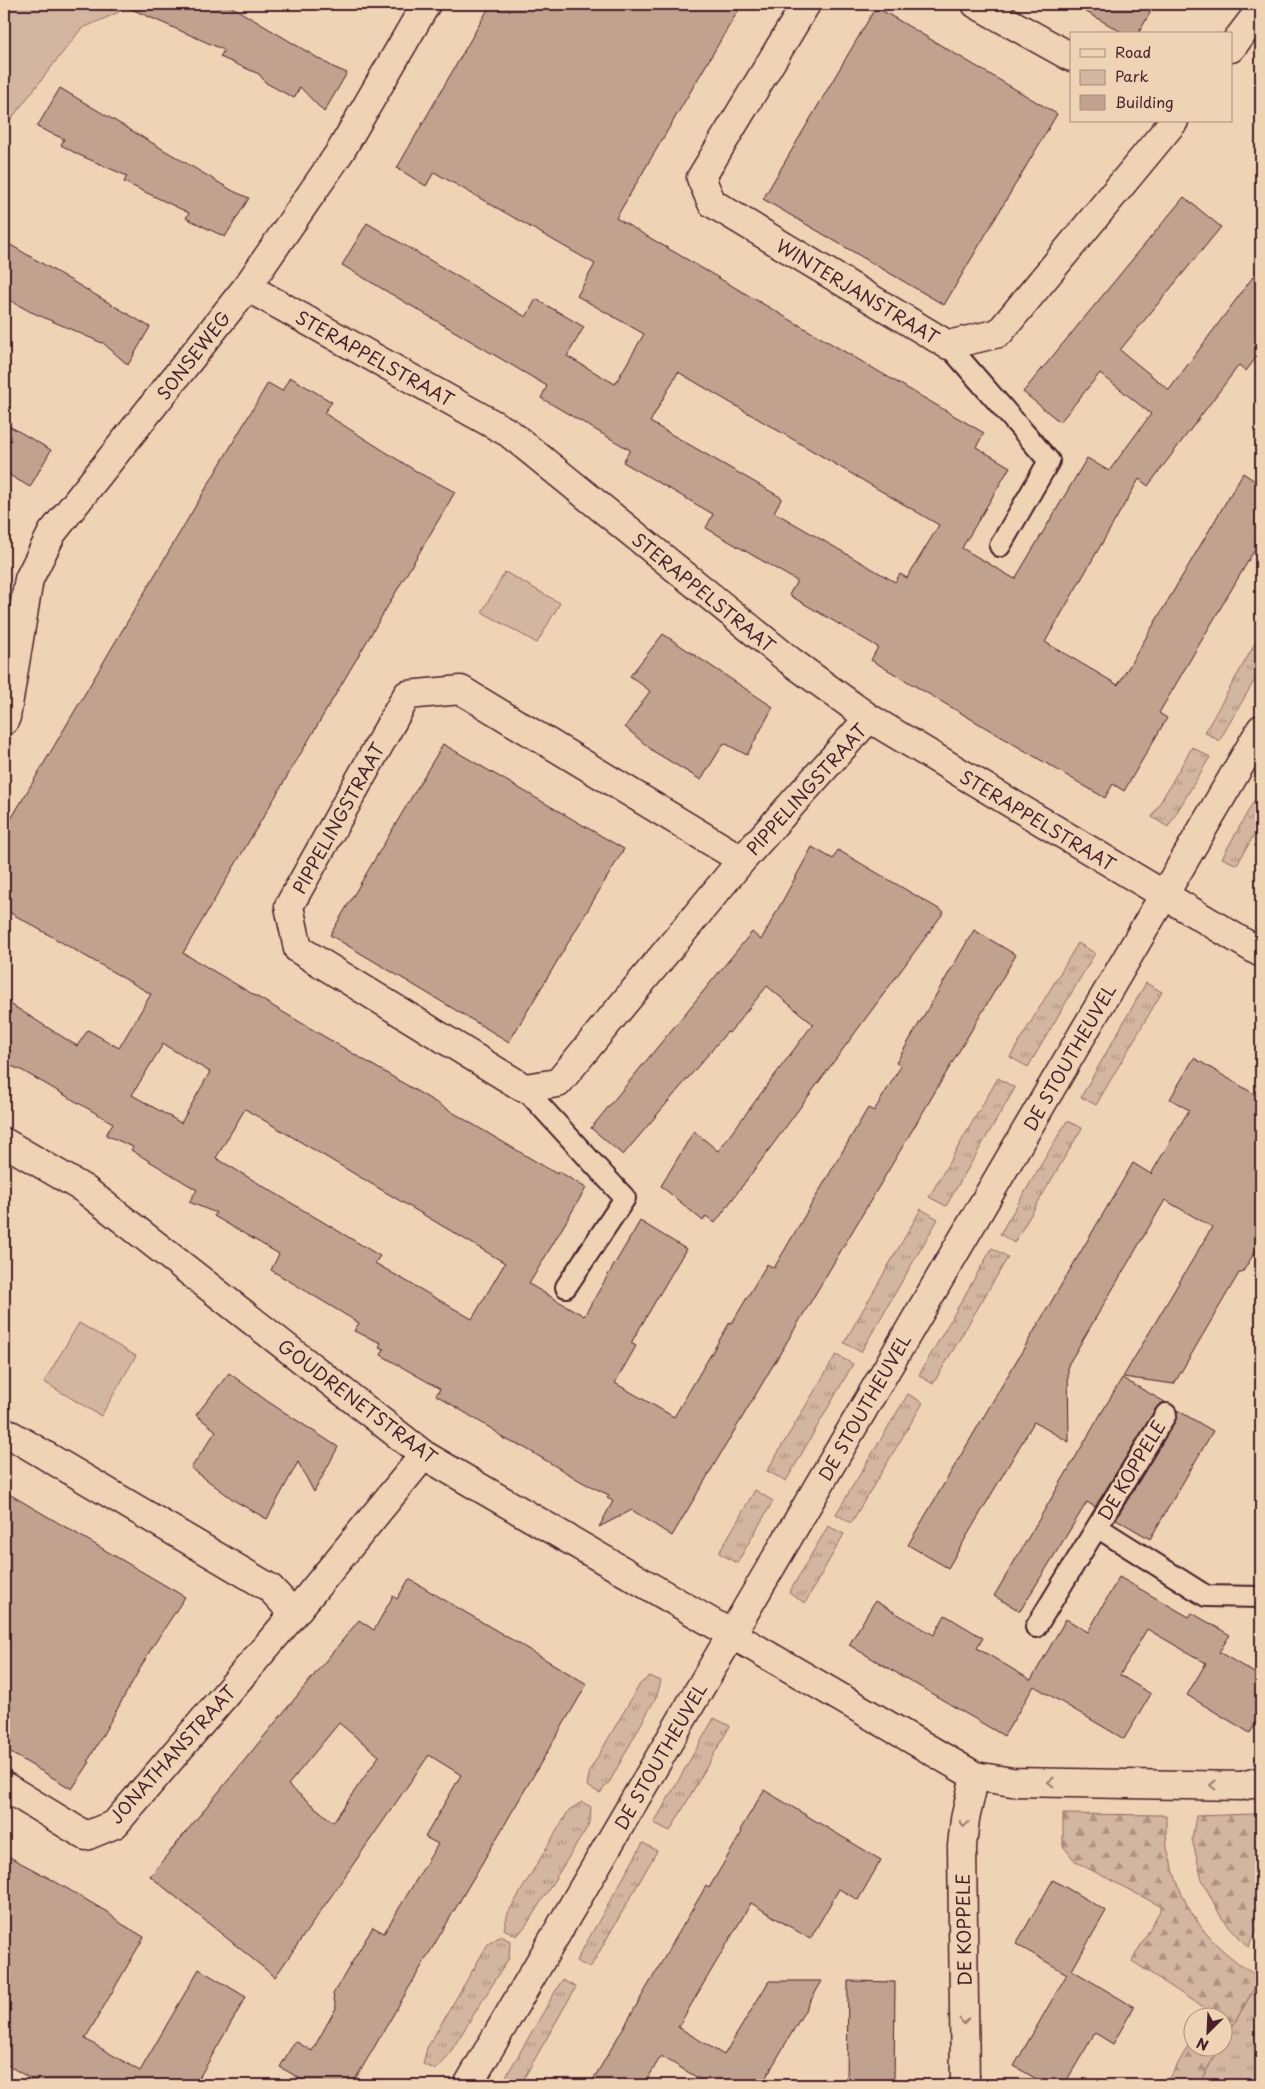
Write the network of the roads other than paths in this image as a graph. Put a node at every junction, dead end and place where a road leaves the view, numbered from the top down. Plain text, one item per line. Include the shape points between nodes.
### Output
1 (426, 4) edge
2 (806, 4) edge
3 (976, 4) edge
4 (1261, 9) edge
5 (1232, 47) edge
6 (1070, 56) edge
7 (1173, 122) edge
8 (247, 287) junction
9 (948, 345) junction
10 (1000, 546) dead end
11 (869, 718) junction
12 (4, 721) edge
13 (1261, 729) edge
14 (742, 860) junction
15 (1163, 895) junction
16 (1261, 953) edge
17 (524, 1088) junction
18 (4, 1142) edge
19 (566, 1287) dead end
20 (1166, 1414) dead end
21 (4, 1431) edge
22 (424, 1454) junction
23 (1097, 1527) junction
24 (1261, 1597) edge
25 (294, 1614) junction
26 (1036, 1627) dead end
27 (731, 1634) junction
28 (975, 1776) junction
29 (1261, 1781) edge
30 (4, 1786) edge
31 (468, 2085) edge
32 (965, 2085) edge

1 - 8 street, SONSEWEG via 340,152
2 - 9 street, WINTERJANSTRAAT via 701,178 712,204
3 - 6 street
4 - 5 street
7 - 9 street, WINTERJANSTRAAT via 999,333
8 - 11 street, STERAPPELSTRAAT via 508,433 789,660
8 - 12 street, SONSEWEG via 52,532 29,580
9 - 10 lane via 1049,461
11 - 14 street, PIPPELINGSTRAAT
11 - 15 street, STERAPPELSTRAAT
13 - 15 street, DE STOUTHEUVEL
14 - 17 street, PIPPELINGSTRAAT via 558,1083
14 - 17 street, PIPPELINGSTRAAT via 461,690 407,695 289,906 298,949
15 - 16 street
15 - 27 street, DE STOUTHEUVEL
17 - 19 lane via 625,1198
18 - 22 street, GOUDRENETSTRAAT via 84,1189
20 - 23 lane, DE KOPPELE
21 - 25 street via 270,1588
22 - 25 street, JONATHANSTRAAT
22 - 27 street, GOUDRENETSTRAAT
23 - 24 lane, DE KOPPELE via 1206,1596
23 - 26 lane, DE KOPPELE
25 - 30 street, JONATHANSTRAAT via 114,1824 86,1836
27 - 28 street
27 - 31 street, DE STOUTHEUVEL
29 -> 28 street via 1242,1786 1012,1782
28 -> 32 street, DE KOPPELE via 963,1840

